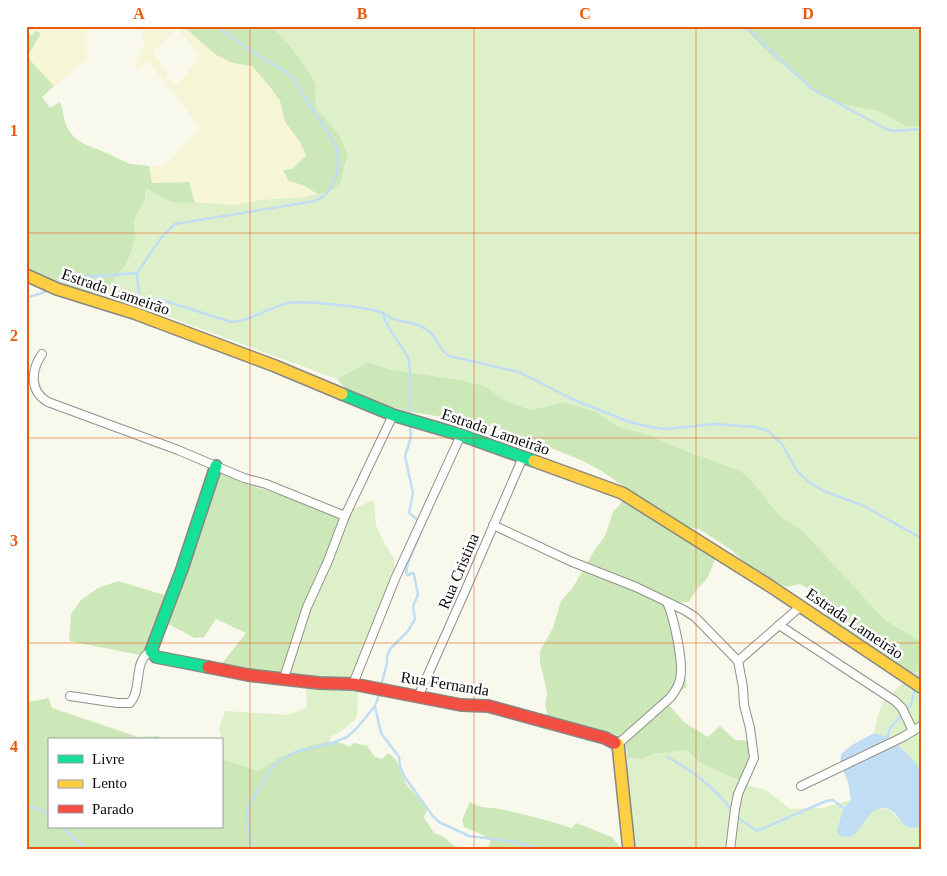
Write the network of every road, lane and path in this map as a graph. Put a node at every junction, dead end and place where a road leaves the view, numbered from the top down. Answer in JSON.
{"nodes":[{"id":1,"x":26,"y":275,"type":"edge"},
{"id":2,"x":42,"y":354,"type":"dead end"},
{"id":3,"x":393,"y":415,"type":"junction"},
{"id":4,"x":461,"y":435,"type":"junction"},
{"id":5,"x":523,"y":457,"type":"junction"},
{"id":6,"x":216,"y":466,"type":"junction"},
{"id":7,"x":346,"y":516,"type":"junction"},
{"id":8,"x":493,"y":525,"type":"junction"},
{"id":9,"x":667,"y":602,"type":"junction"},
{"id":10,"x":801,"y":606,"type":"junction"},
{"id":11,"x":779,"y":626,"type":"junction"},
{"id":12,"x":155,"y":655,"type":"junction"},
{"id":13,"x":738,"y":661,"type":"junction"},
{"id":14,"x":284,"y":678,"type":"junction"},
{"id":15,"x":353,"y":684,"type":"junction"},
{"id":16,"x":921,"y":687,"type":"edge"},
{"id":17,"x":70,"y":696,"type":"dead end"},
{"id":18,"x":418,"y":697,"type":"junction"},
{"id":19,"x":921,"y":726,"type":"edge"},
{"id":20,"x":912,"y":731,"type":"junction"},
{"id":21,"x":618,"y":744,"type":"junction"},
{"id":22,"x":801,"y":786,"type":"dead end"},
{"id":23,"x":629,"y":850,"type":"edge"},
{"id":24,"x":730,"y":850,"type":"edge"}],
"edges":[{"from":1,"to":3,"type":"street","name":"Estrada Lameirão"},
{"from":2,"to":6,"type":"street"},
{"from":3,"to":4,"type":"street","name":"Estrada Lameirão"},
{"from":3,"to":7,"type":"street"},
{"from":4,"to":5,"type":"street","name":"Estrada Lameirão"},
{"from":4,"to":15,"type":"street"},
{"from":5,"to":8,"type":"street","name":"Rua Cristina"},
{"from":5,"to":10,"type":"street","name":"Estrada Lameirão"},
{"from":6,"to":7,"type":"street"},
{"from":6,"to":12,"type":"street"},
{"from":7,"to":14,"type":"street"},
{"from":8,"to":9,"type":"street"},
{"from":8,"to":18,"type":"street","name":"Rua Cristina"},
{"from":9,"to":13,"type":"street"},
{"from":9,"to":21,"type":"street"},
{"from":10,"to":11,"type":"street"},
{"from":10,"to":16,"type":"street","name":"Estrada Lameirão"},
{"from":11,"to":13,"type":"street"},
{"from":11,"to":20,"type":"street"},
{"from":12,"to":14,"type":"street","name":"Rua Fernanda"},
{"from":12,"to":17,"type":"street"},
{"from":13,"to":24,"type":"street"},
{"from":14,"to":15,"type":"street","name":"Rua Fernanda"},
{"from":15,"to":18,"type":"street","name":"Rua Fernanda"},
{"from":18,"to":21,"type":"street","name":"Rua Fernanda"},
{"from":19,"to":20,"type":"street"},
{"from":20,"to":22,"type":"street"},
{"from":21,"to":23,"type":"street"}]}
